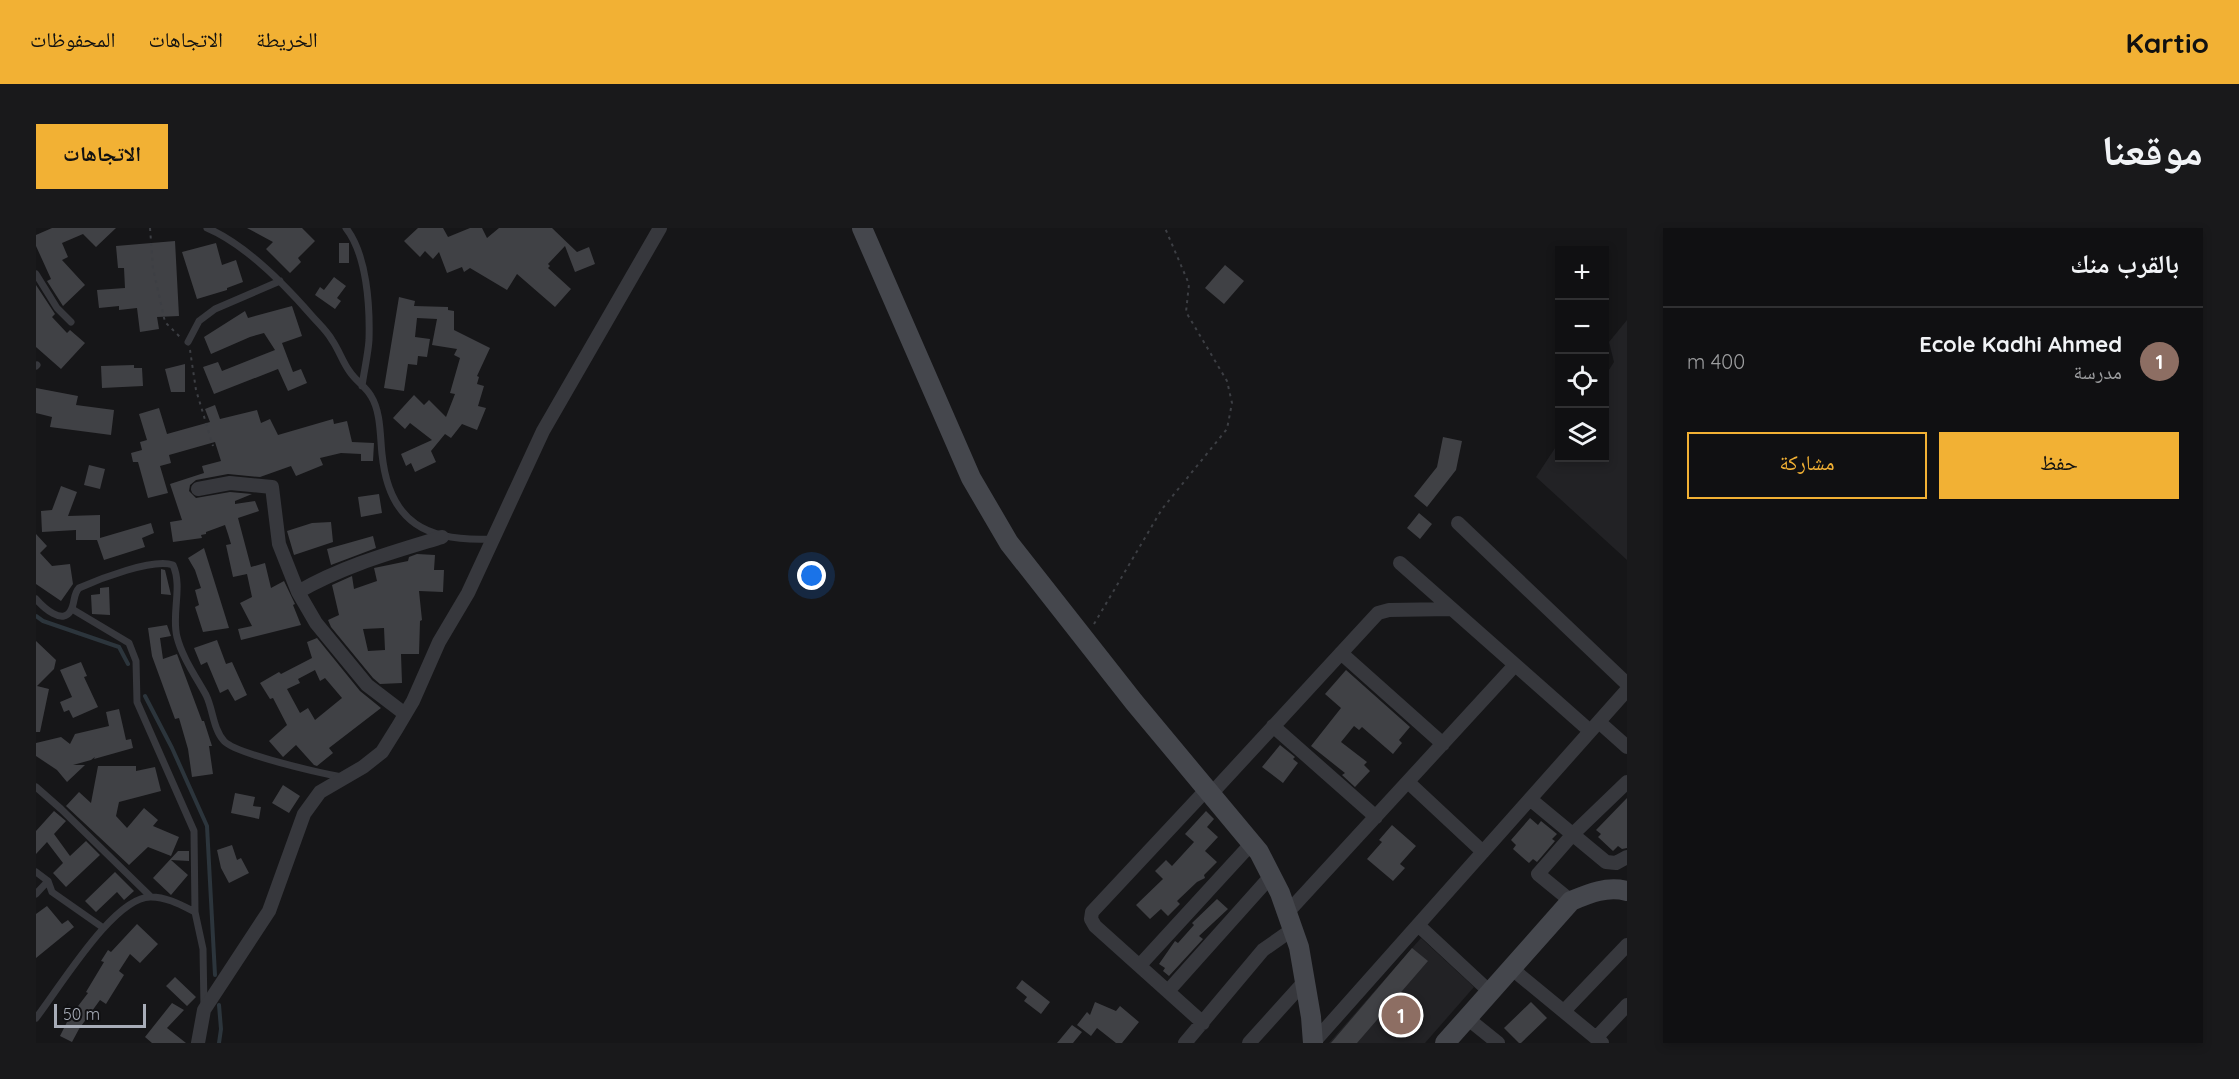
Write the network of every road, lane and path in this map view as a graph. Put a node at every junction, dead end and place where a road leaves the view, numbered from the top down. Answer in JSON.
{"nodes":[{"id":1,"x":150,"y":228,"type":"edge"},
{"id":2,"x":207,"y":228,"type":"edge"},
{"id":3,"x":346,"y":228,"type":"edge"},
{"id":4,"x":660,"y":228,"type":"edge"},
{"id":5,"x":862,"y":228,"type":"edge"},
{"id":6,"x":1165,"y":228,"type":"edge"},
{"id":7,"x":36,"y":274,"type":"edge"},
{"id":8,"x":280,"y":282,"type":"junction"},
{"id":9,"x":71,"y":322,"type":"dead end"},
{"id":10,"x":188,"y":342,"type":"junction"},
{"id":11,"x":362,"y":386,"type":"junction"},
{"id":12,"x":213,"y":446,"type":"dead end"},
{"id":13,"x":198,"y":489,"type":"dead end"},
{"id":14,"x":1458,"y":523,"type":"dead end"},
{"id":15,"x":442,"y":537,"type":"junction"},
{"id":16,"x":492,"y":539,"type":"junction"},
{"id":17,"x":1400,"y":563,"type":"dead end"},
{"id":18,"x":297,"y":592,"type":"junction"},
{"id":19,"x":36,"y":599,"type":"edge"},
{"id":20,"x":72,"y":609,"type":"junction"},
{"id":21,"x":1452,"y":609,"type":"junction"},
{"id":22,"x":1085,"y":640,"type":"junction"},
{"id":23,"x":1341,"y":653,"type":"junction"},
{"id":24,"x":1515,"y":665,"type":"junction"},
{"id":25,"x":1627,"y":684,"type":"edge"},
{"id":26,"x":1627,"y":690,"type":"edge"},
{"id":27,"x":405,"y":714,"type":"junction"},
{"id":28,"x":1273,"y":726,"type":"junction"},
{"id":29,"x":1594,"y":727,"type":"junction"},
{"id":30,"x":1443,"y":744,"type":"junction"},
{"id":31,"x":1627,"y":747,"type":"edge"},
{"id":32,"x":344,"y":777,"type":"junction"},
{"id":33,"x":1408,"y":782,"type":"junction"},
{"id":34,"x":1627,"y":782,"type":"edge"},
{"id":35,"x":36,"y":787,"type":"edge"},
{"id":36,"x":1209,"y":792,"type":"junction"},
{"id":37,"x":1530,"y":799,"type":"junction"},
{"id":38,"x":1376,"y":817,"type":"junction"},
{"id":39,"x":1573,"y":834,"type":"junction"},
{"id":40,"x":1252,"y":843,"type":"junction"},
{"id":41,"x":1483,"y":852,"type":"junction"},
{"id":42,"x":1627,"y":857,"type":"edge"},
{"id":43,"x":36,"y":872,"type":"edge"},
{"id":44,"x":1271,"y":876,"type":"junction"},
{"id":45,"x":48,"y":881,"type":"junction"},
{"id":46,"x":1627,"y":891,"type":"edge"},
{"id":47,"x":36,"y":894,"type":"edge"},
{"id":48,"x":150,"y":896,"type":"junction"},
{"id":49,"x":1571,"y":901,"type":"junction"},
{"id":50,"x":195,"y":912,"type":"junction"},
{"id":51,"x":1290,"y":921,"type":"junction"},
{"id":52,"x":1418,"y":925,"type":"junction"},
{"id":53,"x":102,"y":927,"type":"junction"},
{"id":54,"x":1627,"y":945,"type":"edge"},
{"id":55,"x":1140,"y":965,"type":"junction"},
{"id":56,"x":1511,"y":968,"type":"junction"},
{"id":57,"x":1305,"y":981,"type":"junction"},
{"id":58,"x":1169,"y":990,"type":"junction"},
{"id":59,"x":1490,"y":992,"type":"junction"},
{"id":60,"x":1627,"y":1005,"type":"edge"},
{"id":61,"x":204,"y":1010,"type":"junction"},
{"id":62,"x":1564,"y":1011,"type":"junction"},
{"id":63,"x":36,"y":1018,"type":"edge"},
{"id":64,"x":1467,"y":1018,"type":"junction"},
{"id":65,"x":1203,"y":1023,"type":"junction"},
{"id":66,"x":1599,"y":1040,"type":"edge"},
{"id":67,"x":198,"y":1043,"type":"edge"},
{"id":68,"x":1185,"y":1043,"type":"edge"},
{"id":69,"x":1249,"y":1043,"type":"edge"},
{"id":70,"x":1313,"y":1043,"type":"edge"},
{"id":71,"x":1445,"y":1043,"type":"edge"},
{"id":72,"x":1498,"y":1043,"type":"edge"}],
"edges":[{"from":1,"to":10,"type":"path"},
{"from":2,"to":8,"type":"lane"},
{"from":3,"to":11,"type":"lane"},
{"from":4,"to":16,"type":"street"},
{"from":5,"to":22,"type":"main road"},
{"from":6,"to":22,"type":"path"},
{"from":7,"to":9,"type":"lane"},
{"from":8,"to":10,"type":"lane"},
{"from":8,"to":11,"type":"lane"},
{"from":10,"to":12,"type":"path"},
{"from":11,"to":15,"type":"lane"},
{"from":13,"to":18,"type":"street"},
{"from":14,"to":25,"type":"street"},
{"from":15,"to":16,"type":"lane"},
{"from":15,"to":18,"type":"street"},
{"from":16,"to":27,"type":"street"},
{"from":17,"to":21,"type":"street"},
{"from":18,"to":27,"type":"street"},
{"from":19,"to":20,"type":"lane"},
{"from":20,"to":32,"type":"lane"},
{"from":20,"to":50,"type":"lane"},
{"from":21,"to":23,"type":"street"},
{"from":21,"to":24,"type":"street"},
{"from":22,"to":36,"type":"main road"},
{"from":23,"to":28,"type":"street"},
{"from":23,"to":30,"type":"street"},
{"from":24,"to":29,"type":"street"},
{"from":24,"to":30,"type":"street"},
{"from":26,"to":29,"type":"street"},
{"from":27,"to":32,"type":"street"},
{"from":28,"to":36,"type":"street"},
{"from":28,"to":38,"type":"street"},
{"from":29,"to":31,"type":"street"},
{"from":29,"to":37,"type":"street"},
{"from":30,"to":33,"type":"street"},
{"from":32,"to":61,"type":"street"},
{"from":33,"to":38,"type":"street"},
{"from":33,"to":41,"type":"street"},
{"from":34,"to":39,"type":"street"},
{"from":35,"to":48,"type":"lane"},
{"from":36,"to":40,"type":"main road"},
{"from":36,"to":55,"type":"street"},
{"from":37,"to":39,"type":"street"},
{"from":37,"to":41,"type":"street"},
{"from":38,"to":51,"type":"street"},
{"from":39,"to":42,"type":"street"},
{"from":39,"to":49,"type":"street"},
{"from":40,"to":44,"type":"main road"},
{"from":40,"to":55,"type":"street"},
{"from":41,"to":52,"type":"street"},
{"from":43,"to":45,"type":"lane"},
{"from":44,"to":51,"type":"main road"},
{"from":44,"to":58,"type":"street"},
{"from":45,"to":47,"type":"lane"},
{"from":45,"to":53,"type":"lane"},
{"from":46,"to":49,"type":"main road"},
{"from":48,"to":50,"type":"lane"},
{"from":48,"to":53,"type":"lane"},
{"from":49,"to":56,"type":"main road"},
{"from":50,"to":61,"type":"lane"},
{"from":51,"to":57,"type":"main road"},
{"from":51,"to":65,"type":"street"},
{"from":52,"to":59,"type":"street"},
{"from":52,"to":70,"type":"street"},
{"from":53,"to":63,"type":"lane"},
{"from":54,"to":62,"type":"street"},
{"from":55,"to":58,"type":"street"},
{"from":56,"to":59,"type":"main road"},
{"from":56,"to":62,"type":"street"},
{"from":57,"to":69,"type":"street"},
{"from":57,"to":70,"type":"main road"},
{"from":58,"to":65,"type":"street"},
{"from":59,"to":64,"type":"main road"},
{"from":60,"to":66,"type":"street"},
{"from":61,"to":67,"type":"street"},
{"from":62,"to":66,"type":"street"},
{"from":64,"to":71,"type":"main road"},
{"from":64,"to":72,"type":"street"},
{"from":65,"to":68,"type":"street"}]}
